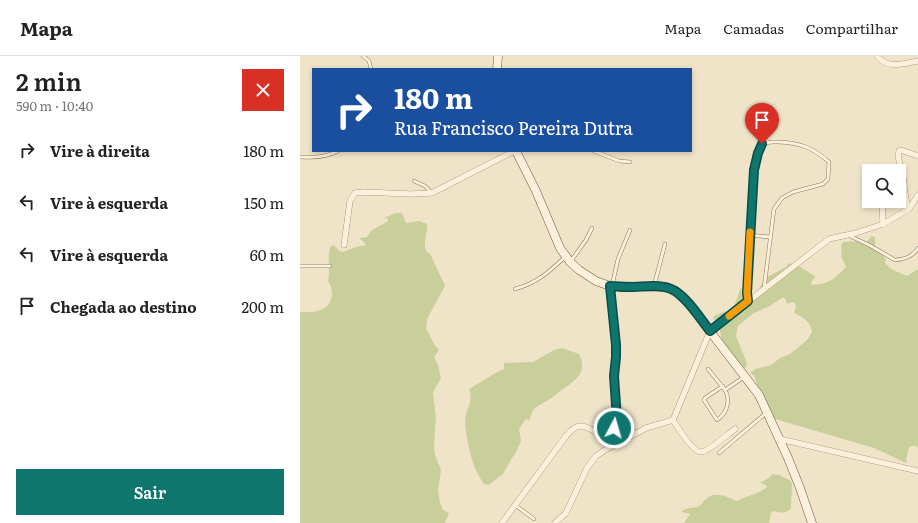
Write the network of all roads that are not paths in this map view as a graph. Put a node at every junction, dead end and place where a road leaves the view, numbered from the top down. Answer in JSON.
{"nodes":[{"id":1,"x":363,"y":56,"type":"edge"},
{"id":2,"x":498,"y":56,"type":"edge"},
{"id":3,"x":876,"y":56,"type":"edge"},
{"id":4,"x":918,"y":61,"type":"edge"},
{"id":5,"x":371,"y":68,"type":"edge"},
{"id":6,"x":497,"y":68,"type":"edge"},
{"id":7,"x":336,"y":152,"type":"edge"},
{"id":8,"x":513,"y":152,"type":"edge"},
{"id":9,"x":516,"y":152,"type":"edge"},
{"id":10,"x":596,"y":152,"type":"edge"},
{"id":11,"x":918,"y":156,"type":"edge"},
{"id":12,"x":300,"y":157,"type":"edge"},
{"id":13,"x":630,"y":162,"type":"dead end"},
{"id":14,"x":414,"y":181,"type":"dead end"},
{"id":15,"x":432,"y":193,"type":"junction"},
{"id":16,"x":918,"y":195,"type":"edge"},
{"id":17,"x":882,"y":208,"type":"edge"},
{"id":18,"x":909,"y":209,"type":"junction"},
{"id":19,"x":883,"y":224,"type":"junction"},
{"id":20,"x":592,"y":228,"type":"dead end"},
{"id":21,"x":630,"y":230,"type":"dead end"},
{"id":22,"x":750,"y":235,"type":"junction"},
{"id":23,"x":848,"y":235,"type":"junction"},
{"id":24,"x":770,"y":237,"type":"junction"},
{"id":25,"x":666,"y":244,"type":"dead end"},
{"id":26,"x":344,"y":245,"type":"dead end"},
{"id":27,"x":918,"y":248,"type":"edge"},
{"id":28,"x":568,"y":260,"type":"junction"},
{"id":29,"x":300,"y":266,"type":"edge"},
{"id":30,"x":330,"y":266,"type":"dead end"},
{"id":31,"x":611,"y":286,"type":"junction"},
{"id":32,"x":654,"y":286,"type":"junction"},
{"id":33,"x":764,"y":289,"type":"junction"},
{"id":34,"x":514,"y":290,"type":"dead end"},
{"id":35,"x":748,"y":301,"type":"junction"},
{"id":36,"x":710,"y":331,"type":"junction"},
{"id":37,"x":708,"y":369,"type":"dead end"},
{"id":38,"x":745,"y":376,"type":"junction"},
{"id":39,"x":724,"y":388,"type":"junction"},
{"id":40,"x":768,"y":412,"type":"junction"},
{"id":41,"x":673,"y":420,"type":"junction"},
{"id":42,"x":735,"y":429,"type":"dead end"},
{"id":43,"x":780,"y":439,"type":"junction"},
{"id":44,"x":719,"y":453,"type":"dead end"},
{"id":45,"x":918,"y":471,"type":"edge"},
{"id":46,"x":515,"y":505,"type":"junction"},
{"id":47,"x":534,"y":519,"type":"dead end"},
{"id":48,"x":502,"y":523,"type":"edge"},
{"id":49,"x":555,"y":523,"type":"edge"},
{"id":50,"x":812,"y":523,"type":"edge"}],
"edges":[{"from":1,"to":5,"type":"lane"},
{"from":2,"to":6,"type":"main road"},
{"from":3,"to":4,"type":"street"},
{"from":7,"to":12,"type":"lane"},
{"from":8,"to":15,"type":"street"},
{"from":9,"to":28,"type":"main road"},
{"from":10,"to":13,"type":"lane"},
{"from":11,"to":18,"type":"street"},
{"from":14,"to":15,"type":"lane"},
{"from":15,"to":26,"type":"street"},
{"from":16,"to":18,"type":"street"},
{"from":17,"to":19,"type":"street"},
{"from":18,"to":19,"type":"street"},
{"from":19,"to":23,"type":"street"},
{"from":20,"to":28,"type":"lane"},
{"from":21,"to":31,"type":"lane"},
{"from":22,"to":24,"type":"lane"},
{"from":22,"to":24,"type":"lane"},
{"from":22,"to":35,"type":"lane"},
{"from":23,"to":27,"type":"lane"},
{"from":23,"to":33,"type":"street"},
{"from":24,"to":33,"type":"lane"},
{"from":25,"to":32,"type":"lane"},
{"from":28,"to":31,"type":"main road"},
{"from":28,"to":34,"type":"lane"},
{"from":29,"to":30,"type":"lane"},
{"from":31,"to":32,"type":"main road"},
{"from":31,"to":46,"type":"street"},
{"from":32,"to":36,"type":"main road"},
{"from":33,"to":35,"type":"street"},
{"from":35,"to":36,"type":"street"},
{"from":36,"to":38,"type":"main road"},
{"from":36,"to":41,"type":"street"},
{"from":37,"to":39,"type":"lane"},
{"from":38,"to":39,"type":"lane"},
{"from":38,"to":40,"type":"main road"},
{"from":39,"to":39,"type":"lane"},
{"from":40,"to":43,"type":"main road"},
{"from":40,"to":44,"type":"lane"},
{"from":41,"to":42,"type":"street"},
{"from":41,"to":49,"type":"street"},
{"from":43,"to":45,"type":"street"},
{"from":43,"to":50,"type":"main road"},
{"from":46,"to":47,"type":"lane"},
{"from":46,"to":48,"type":"street"}]}
